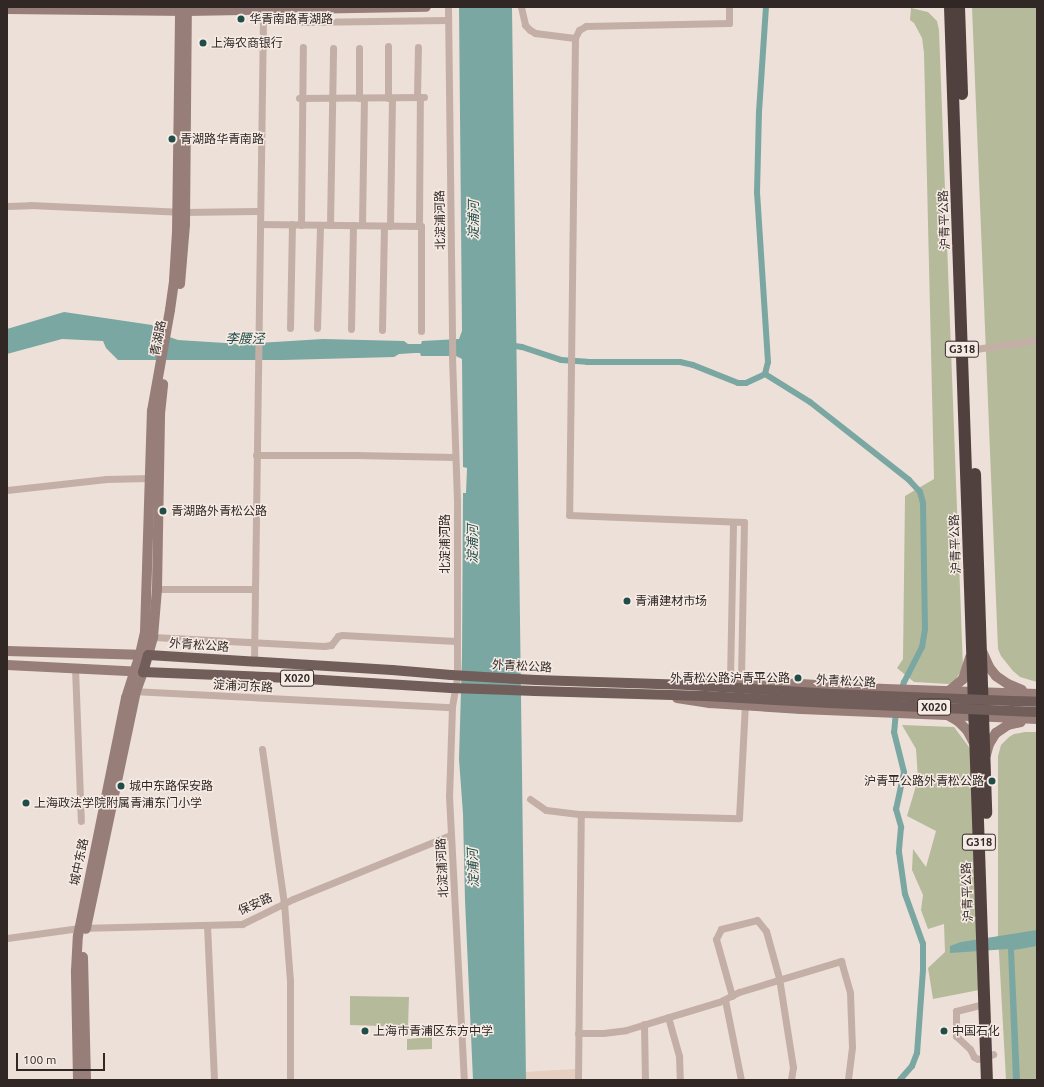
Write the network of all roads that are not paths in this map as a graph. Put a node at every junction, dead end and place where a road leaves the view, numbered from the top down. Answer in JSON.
{"nodes":[{"id":1,"x":426,"y":7,"type":"edge"},
{"id":2,"x":448,"y":7,"type":"edge"},
{"id":3,"x":521,"y":7,"type":"edge"},
{"id":4,"x":729,"y":7,"type":"edge"},
{"id":5,"x":950,"y":7,"type":"edge"},
{"id":6,"x":959,"y":7,"type":"edge"},
{"id":7,"x":381,"y":8,"type":"edge"},
{"id":8,"x":7,"y":9,"type":"edge"},
{"id":9,"x":183,"y":9,"type":"edge"},
{"id":10,"x":247,"y":9,"type":"junction"},
{"id":11,"x":291,"y":9,"type":"junction"},
{"id":12,"x":263,"y":16,"type":"junction"},
{"id":13,"x":272,"y":18,"type":"junction"},
{"id":14,"x":448,"y":20,"type":"junction"},
{"id":15,"x":576,"y":38,"type":"junction"},
{"id":16,"x":388,"y":46,"type":"dead end"},
{"id":17,"x":303,"y":47,"type":"dead end"},
{"id":18,"x":418,"y":47,"type":"dead end"},
{"id":19,"x":333,"y":48,"type":"dead end"},
{"id":20,"x":359,"y":48,"type":"dead end"},
{"id":21,"x":421,"y":97,"type":"junction"},
{"id":22,"x":301,"y":98,"type":"junction"},
{"id":23,"x":332,"y":98,"type":"junction"},
{"id":24,"x":361,"y":98,"type":"junction"},
{"id":25,"x":390,"y":98,"type":"junction"},
{"id":26,"x":7,"y":206,"type":"edge"},
{"id":27,"x":260,"y":211,"type":"junction"},
{"id":28,"x":181,"y":212,"type":"junction"},
{"id":29,"x":260,"y":224,"type":"junction"},
{"id":30,"x":292,"y":224,"type":"junction"},
{"id":31,"x":301,"y":224,"type":"junction"},
{"id":32,"x":320,"y":225,"type":"junction"},
{"id":33,"x":330,"y":225,"type":"junction"},
{"id":34,"x":352,"y":225,"type":"junction"},
{"id":35,"x":362,"y":225,"type":"junction"},
{"id":36,"x":387,"y":226,"type":"junction"},
{"id":37,"x":419,"y":226,"type":"junction"},
{"id":38,"x":290,"y":328,"type":"dead end"},
{"id":39,"x":318,"y":328,"type":"dead end"},
{"id":40,"x":351,"y":329,"type":"dead end"},
{"id":41,"x":382,"y":330,"type":"dead end"},
{"id":42,"x":421,"y":331,"type":"dead end"},
{"id":43,"x":1037,"y":340,"type":"edge"},
{"id":44,"x":966,"y":350,"type":"junction"},
{"id":45,"x":163,"y":361,"type":"junction"},
{"id":46,"x":256,"y":455,"type":"junction"},
{"id":47,"x":455,"y":458,"type":"junction"},
{"id":48,"x":150,"y":478,"type":"junction"},
{"id":49,"x":7,"y":490,"type":"edge"},
{"id":50,"x":733,"y":522,"type":"junction"},
{"id":51,"x":157,"y":589,"type":"junction"},
{"id":52,"x":254,"y":589,"type":"junction"},
{"id":53,"x":972,"y":635,"type":"junction"},
{"id":54,"x":153,"y":637,"type":"junction"},
{"id":55,"x":254,"y":641,"type":"junction"},
{"id":56,"x":456,"y":641,"type":"junction"},
{"id":57,"x":981,"y":644,"type":"junction"},
{"id":58,"x":7,"y":650,"type":"edge"},
{"id":59,"x":144,"y":654,"type":"junction"},
{"id":60,"x":254,"y":662,"type":"junction"},
{"id":61,"x":7,"y":665,"type":"edge"},
{"id":62,"x":75,"y":668,"type":"junction"},
{"id":63,"x":139,"y":672,"type":"junction"},
{"id":64,"x":730,"y":680,"type":"junction"},
{"id":65,"x":741,"y":681,"type":"junction"},
{"id":66,"x":666,"y":684,"type":"junction"},
{"id":67,"x":929,"y":690,"type":"junction"},
{"id":68,"x":950,"y":690,"type":"junction"},
{"id":69,"x":132,"y":691,"type":"junction"},
{"id":70,"x":978,"y":691,"type":"junction"},
{"id":71,"x":662,"y":695,"type":"junction"},
{"id":72,"x":1036,"y":696,"type":"edge"},
{"id":73,"x":831,"y":698,"type":"junction"},
{"id":74,"x":745,"y":705,"type":"junction"},
{"id":75,"x":452,"y":708,"type":"junction"},
{"id":76,"x":979,"y":709,"type":"junction"},
{"id":77,"x":1037,"y":712,"type":"edge"},
{"id":78,"x":923,"y":714,"type":"junction"},
{"id":79,"x":939,"y":715,"type":"junction"},
{"id":80,"x":1037,"y":720,"type":"edge"},
{"id":81,"x":976,"y":748,"type":"junction"},
{"id":82,"x":262,"y":749,"type":"dead end"},
{"id":83,"x":985,"y":765,"type":"junction"},
{"id":84,"x":530,"y":799,"type":"dead end"},
{"id":85,"x":581,"y":814,"type":"junction"},
{"id":86,"x":81,"y":821,"type":"dead end"},
{"id":87,"x":451,"y":834,"type":"junction"},
{"id":88,"x":284,"y":903,"type":"junction"},
{"id":89,"x":207,"y":925,"type":"junction"},
{"id":90,"x":83,"y":928,"type":"junction"},
{"id":91,"x":986,"y":935,"type":"junction"},
{"id":92,"x":7,"y":938,"type":"edge"},
{"id":93,"x":987,"y":955,"type":"junction"},
{"id":94,"x":779,"y":978,"type":"junction"},
{"id":95,"x":732,"y":996,"type":"junction"},
{"id":96,"x":725,"y":1000,"type":"junction"},
{"id":97,"x":984,"y":1004,"type":"junction"},
{"id":98,"x":668,"y":1017,"type":"junction"},
{"id":99,"x":644,"y":1024,"type":"junction"},
{"id":100,"x":578,"y":1033,"type":"junction"},
{"id":101,"x":990,"y":1055,"type":"junction"},
{"id":102,"x":78,"y":1080,"type":"edge"},
{"id":103,"x":86,"y":1080,"type":"edge"},
{"id":104,"x":214,"y":1080,"type":"edge"},
{"id":105,"x":290,"y":1080,"type":"edge"},
{"id":106,"x":464,"y":1080,"type":"edge"},
{"id":107,"x":578,"y":1080,"type":"edge"},
{"id":108,"x":645,"y":1080,"type":"edge"},
{"id":109,"x":680,"y":1080,"type":"edge"},
{"id":110,"x":741,"y":1080,"type":"edge"},
{"id":111,"x":791,"y":1080,"type":"edge"},
{"id":112,"x":848,"y":1080,"type":"edge"},
{"id":113,"x":987,"y":1080,"type":"edge"},
{"id":114,"x":994,"y":1080,"type":"edge"}],
"edges":[{"from":1,"to":7,"type":"main road"},
{"from":2,"to":14,"type":"street","name":"北淀浦河路"},
{"from":3,"to":15,"type":"street"},
{"from":4,"to":15,"type":"street"},
{"from":5,"to":44,"type":"highway","name":"沪青平公路","number":"G318"},
{"from":6,"to":44,"type":"highway","name":"沪青平公路","number":"G318"},
{"from":7,"to":11,"type":"main road"},
{"from":8,"to":9,"type":"main road"},
{"from":9,"to":10,"type":"main road"},
{"from":9,"to":28,"type":"main road","name":"青湖路"},
{"from":10,"to":11,"type":"main road"},
{"from":10,"to":12,"type":"street"},
{"from":11,"to":13,"type":"street"},
{"from":12,"to":13,"type":"street"},
{"from":12,"to":27,"type":"street"},
{"from":13,"to":14,"type":"street"},
{"from":14,"to":47,"type":"street","name":"北淀浦河路"},
{"from":15,"to":50,"type":"street"},
{"from":16,"to":25,"type":"street"},
{"from":17,"to":22,"type":"street"},
{"from":18,"to":21,"type":"street"},
{"from":19,"to":23,"type":"street"},
{"from":20,"to":24,"type":"street"},
{"from":21,"to":25,"type":"street"},
{"from":21,"to":37,"type":"street"},
{"from":22,"to":23,"type":"street"},
{"from":22,"to":31,"type":"street"},
{"from":23,"to":24,"type":"street"},
{"from":23,"to":33,"type":"street"},
{"from":24,"to":25,"type":"street"},
{"from":24,"to":35,"type":"street"},
{"from":25,"to":36,"type":"street"},
{"from":26,"to":28,"type":"street"},
{"from":27,"to":28,"type":"street"},
{"from":27,"to":29,"type":"street"},
{"from":28,"to":45,"type":"main road","name":"青湖路"},
{"from":29,"to":30,"type":"street"},
{"from":29,"to":46,"type":"street"},
{"from":30,"to":31,"type":"street"},
{"from":30,"to":38,"type":"street"},
{"from":31,"to":32,"type":"street"},
{"from":32,"to":33,"type":"street"},
{"from":32,"to":39,"type":"street"},
{"from":33,"to":34,"type":"street"},
{"from":34,"to":35,"type":"street"},
{"from":34,"to":40,"type":"street"},
{"from":35,"to":36,"type":"street"},
{"from":36,"to":37,"type":"street"},
{"from":36,"to":41,"type":"street"},
{"from":37,"to":42,"type":"street"},
{"from":43,"to":44,"type":"street"},
{"from":44,"to":53,"type":"highway","name":"沪青平公路","number":"G318"},
{"from":44,"to":57,"type":"highway","name":"沪青平公路","number":"G318"},
{"from":45,"to":48,"type":"main road","name":"青湖路"},
{"from":45,"to":51,"type":"main road","name":"青湖路"},
{"from":46,"to":47,"type":"street"},
{"from":46,"to":52,"type":"street"},
{"from":47,"to":56,"type":"street","name":"北淀浦河路"},
{"from":48,"to":49,"type":"street"},
{"from":48,"to":59,"type":"main road","name":"青湖路"},
{"from":50,"to":64,"type":"street"},
{"from":50,"to":65,"type":"street"},
{"from":51,"to":52,"type":"street"},
{"from":51,"to":54,"type":"main road","name":"青湖路"},
{"from":52,"to":55,"type":"street"},
{"from":53,"to":68,"type":"main road"},
{"from":53,"to":70,"type":"highway","name":"沪青平公路","number":"G318"},
{"from":54,"to":55,"type":"street"},
{"from":54,"to":59,"type":"main road","name":"青湖路"},
{"from":55,"to":56,"type":"street"},
{"from":55,"to":60,"type":"street"},
{"from":56,"to":75,"type":"street","name":"北淀浦河路"},
{"from":57,"to":70,"type":"highway","name":"沪青平公路","number":"G318"},
{"from":57,"to":72,"type":"main road"},
{"from":58,"to":59,"type":"main road","name":"外青松公路","number":"X020"},
{"from":59,"to":60,"type":"main road","name":"外青松公路","number":"X020"},
{"from":59,"to":63,"type":"main road","name":"青湖路"},
{"from":60,"to":66,"type":"main road","name":"外青松公路","number":"X020","bridge":true},
{"from":61,"to":62,"type":"main road","name":"外青松公路","number":"X020"},
{"from":62,"to":63,"type":"main road","name":"外青松公路","number":"X020"},
{"from":62,"to":86,"type":"street"},
{"from":63,"to":69,"type":"main road","name":"城中东路"},
{"from":63,"to":71,"type":"main road","name":"外青松公路","number":"X020","bridge":true},
{"from":64,"to":65,"type":"main road"},
{"from":64,"to":66,"type":"main road"},
{"from":65,"to":67,"type":"main road"},
{"from":66,"to":73,"type":"main road","name":"外青松公路","number":"X020"},
{"from":67,"to":68,"type":"main road"},
{"from":67,"to":76,"type":"main road"},
{"from":67,"to":78,"type":"main road"},
{"from":68,"to":70,"type":"main road"},
{"from":69,"to":75,"type":"street","name":"淀浦河东路"},
{"from":69,"to":90,"type":"main road","name":"城中东路"},
{"from":70,"to":72,"type":"main road"},
{"from":70,"to":76,"type":"highway","name":"沪青平公路","number":"G318"},
{"from":71,"to":73,"type":"main road","name":"外青松公路","number":"X020"},
{"from":71,"to":74,"type":"main road"},
{"from":72,"to":73,"type":"main road","name":"外青松公路","number":"X020","bridge":true},
{"from":72,"to":76,"type":"main road"},
{"from":73,"to":77,"type":"main road","name":"外青松公路","number":"X020","bridge":true},
{"from":74,"to":78,"type":"main road"},
{"from":74,"to":85,"type":"street"},
{"from":75,"to":87,"type":"street","name":"北淀浦河路"},
{"from":76,"to":79,"type":"main road"},
{"from":76,"to":80,"type":"main road"},
{"from":76,"to":81,"type":"highway","name":"沪青平公路","number":"G318"},
{"from":76,"to":83,"type":"highway","name":"沪青平公路","number":"G318"},
{"from":78,"to":79,"type":"main road"},
{"from":79,"to":81,"type":"main road"},
{"from":80,"to":83,"type":"main road"},
{"from":81,"to":91,"type":"highway","name":"沪青平公路","number":"G318"},
{"from":82,"to":88,"type":"street"},
{"from":83,"to":91,"type":"highway","name":"沪青平公路","number":"G318"},
{"from":84,"to":85,"type":"street"},
{"from":85,"to":100,"type":"street"},
{"from":87,"to":88,"type":"street","name":"保安路"},
{"from":87,"to":106,"type":"street","name":"北淀浦河路"},
{"from":88,"to":89,"type":"street","name":"保安路"},
{"from":88,"to":105,"type":"street"},
{"from":89,"to":90,"type":"street","name":"保安路"},
{"from":89,"to":104,"type":"street"},
{"from":90,"to":92,"type":"street","name":"保安路"},
{"from":90,"to":102,"type":"main road","name":"城中东路"},
{"from":90,"to":103,"type":"main road","name":"城中东路"},
{"from":91,"to":93,"type":"highway","name":"沪青平公路","number":"G318"},
{"from":93,"to":97,"type":"highway","name":"沪青平公路","number":"G318"},
{"from":93,"to":101,"type":"highway","name":"沪青平公路","number":"G318"},
{"from":94,"to":95,"type":"street"},
{"from":94,"to":95,"type":"street"},
{"from":94,"to":111,"type":"street"},
{"from":94,"to":112,"type":"street"},
{"from":95,"to":96,"type":"street"},
{"from":96,"to":98,"type":"street"},
{"from":96,"to":110,"type":"street"},
{"from":97,"to":101,"type":"highway","name":"沪青平公路","number":"G318"},
{"from":97,"to":101,"type":"street"},
{"from":98,"to":99,"type":"street"},
{"from":98,"to":109,"type":"street"},
{"from":99,"to":100,"type":"street"},
{"from":99,"to":108,"type":"street"},
{"from":100,"to":107,"type":"street"},
{"from":101,"to":113,"type":"highway","name":"沪青平公路","number":"G318"},
{"from":101,"to":114,"type":"highway","name":"沪青平公路","number":"G318"}]}
